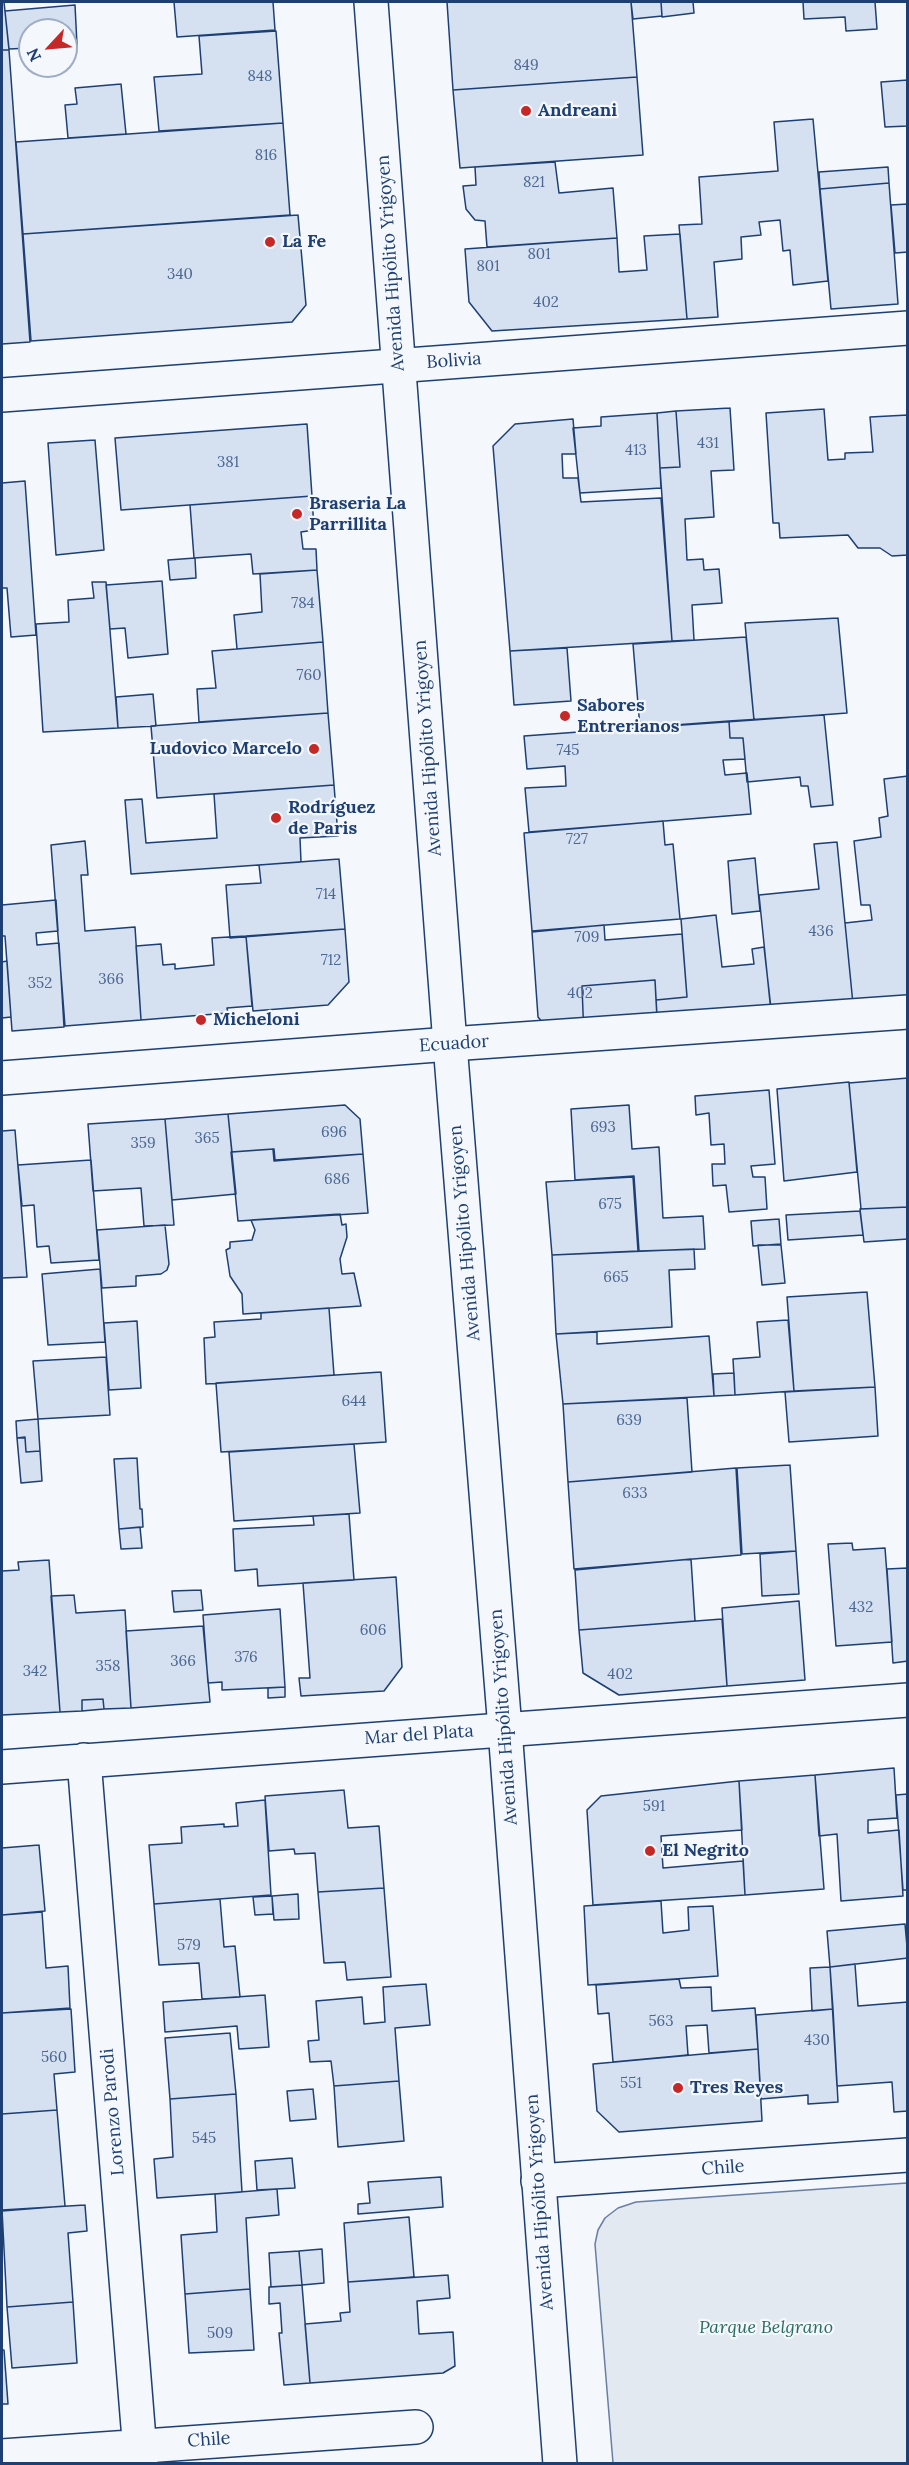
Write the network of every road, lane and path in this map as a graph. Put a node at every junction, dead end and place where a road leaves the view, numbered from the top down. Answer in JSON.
{"nodes":[{"id":1,"x":372,"y":2,"type":"edge"},
{"id":2,"x":908,"y":328,"type":"edge"},
{"id":3,"x":399,"y":365,"type":"junction"},
{"id":4,"x":2,"y":395,"type":"edge"},
{"id":5,"x":908,"y":1012,"type":"edge"},
{"id":6,"x":450,"y":1044,"type":"junction"},
{"id":7,"x":2,"y":1078,"type":"edge"},
{"id":8,"x":908,"y":1700,"type":"edge"},
{"id":9,"x":506,"y":1729,"type":"junction"},
{"id":10,"x":84,"y":1760,"type":"junction"},
{"id":11,"x":2,"y":1767,"type":"edge"},
{"id":12,"x":908,"y":2155,"type":"edge"},
{"id":13,"x":538,"y":2181,"type":"junction"},
{"id":14,"x":416,"y":2427,"type":"dead end"},
{"id":15,"x":140,"y":2454,"type":"edge"},
{"id":16,"x":2,"y":2456,"type":"edge"},
{"id":17,"x":560,"y":2463,"type":"edge"}],
"edges":[{"from":1,"to":3,"type":"street","name":"Avenida Hipólito Yrigoyen"},
{"from":2,"to":3,"type":"street","name":"Bolivia"},
{"from":3,"to":4,"type":"street","name":"Bolivia"},
{"from":3,"to":6,"type":"street","name":"Avenida Hipólito Yrigoyen"},
{"from":5,"to":6,"type":"street","name":"Ecuador"},
{"from":6,"to":7,"type":"street","name":"Ecuador"},
{"from":6,"to":9,"type":"street","name":"Avenida Hipólito Yrigoyen"},
{"from":8,"to":9,"type":"street","name":"Mar del Plata"},
{"from":9,"to":10,"type":"street","name":"Mar del Plata"},
{"from":9,"to":13,"type":"street","name":"Avenida Hipólito Yrigoyen"},
{"from":10,"to":11,"type":"street","name":"Mar del Plata"},
{"from":10,"to":15,"type":"street","name":"Lorenzo Parodi"},
{"from":12,"to":13,"type":"street","name":"Chile"},
{"from":13,"to":17,"type":"street","name":"Avenida Hipólito Yrigoyen"},
{"from":14,"to":15,"type":"street","name":"Chile"},
{"from":15,"to":16,"type":"street","name":"Chile"}]}
